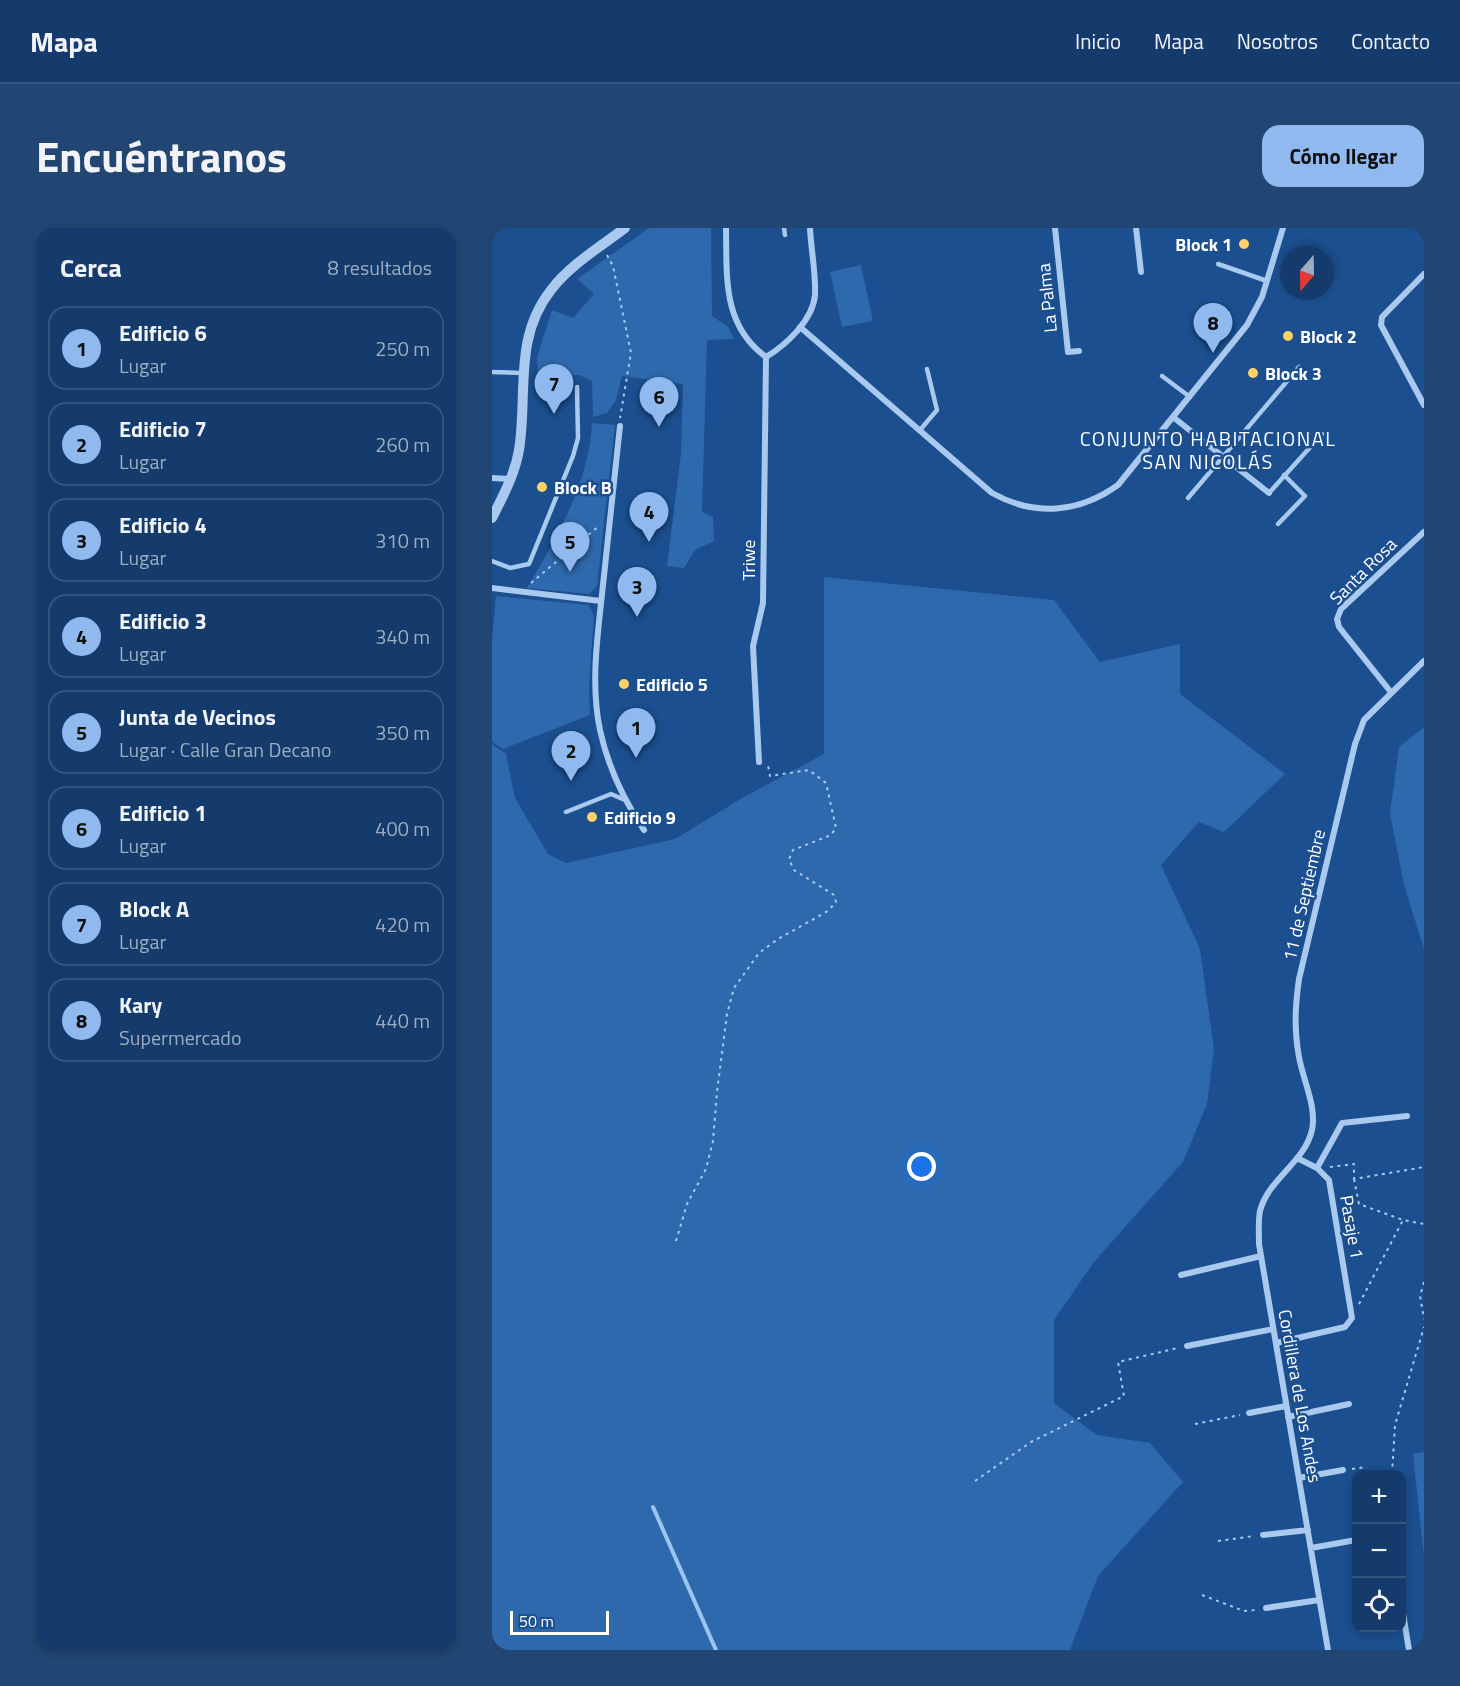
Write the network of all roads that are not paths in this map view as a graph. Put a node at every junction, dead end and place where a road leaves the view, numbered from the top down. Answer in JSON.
{"nodes":[{"id":1,"x":625,"y":228,"type":"edge"},
{"id":2,"x":726,"y":228,"type":"edge"},
{"id":3,"x":784,"y":228,"type":"edge"},
{"id":4,"x":810,"y":228,"type":"edge"},
{"id":5,"x":1055,"y":228,"type":"edge"},
{"id":6,"x":1136,"y":228,"type":"edge"},
{"id":7,"x":1284,"y":228,"type":"edge"},
{"id":8,"x":785,"y":235,"type":"dead end"},
{"id":9,"x":1218,"y":264,"type":"dead end"},
{"id":10,"x":1141,"y":272,"type":"dead end"},
{"id":11,"x":1424,"y":274,"type":"edge"},
{"id":12,"x":1268,"y":281,"type":"junction"},
{"id":13,"x":800,"y":327,"type":"junction"},
{"id":14,"x":1079,"y":351,"type":"dead end"},
{"id":15,"x":766,"y":357,"type":"junction"},
{"id":16,"x":1299,"y":367,"type":"dead end"},
{"id":17,"x":927,"y":369,"type":"dead end"},
{"id":18,"x":492,"y":372,"type":"edge"},
{"id":19,"x":522,"y":373,"type":"junction"},
{"id":20,"x":1162,"y":376,"type":"dead end"},
{"id":21,"x":577,"y":387,"type":"dead end"},
{"id":22,"x":1190,"y":396,"type":"junction"},
{"id":23,"x":1424,"y":405,"type":"edge"},
{"id":24,"x":1173,"y":417,"type":"junction"},
{"id":25,"x":620,"y":426,"type":"road end"},
{"id":26,"x":920,"y":430,"type":"junction"},
{"id":27,"x":1322,"y":434,"type":"dead end"},
{"id":28,"x":1222,"y":456,"type":"junction"},
{"id":29,"x":1284,"y":476,"type":"junction"},
{"id":30,"x":492,"y":478,"type":"edge"},
{"id":31,"x":511,"y":479,"type":"junction"},
{"id":32,"x":1269,"y":493,"type":"joint"},
{"id":33,"x":1188,"y":498,"type":"dead end"},
{"id":34,"x":492,"y":518,"type":"edge"},
{"id":35,"x":1278,"y":524,"type":"dead end"},
{"id":36,"x":1424,"y":532,"type":"edge"},
{"id":37,"x":492,"y":561,"type":"edge"},
{"id":38,"x":492,"y":588,"type":"edge"},
{"id":39,"x":602,"y":601,"type":"junction"},
{"id":40,"x":1424,"y":661,"type":"edge"},
{"id":41,"x":1390,"y":691,"type":"junction"},
{"id":42,"x":759,"y":762,"type":"road end"},
{"id":43,"x":625,"y":800,"type":"junction"},
{"id":44,"x":566,"y":812,"type":"dead end"},
{"id":45,"x":644,"y":830,"type":"dead end"},
{"id":46,"x":1407,"y":1116,"type":"dead end"},
{"id":47,"x":1297,"y":1158,"type":"junction"},
{"id":48,"x":1317,"y":1168,"type":"junction"},
{"id":49,"x":1261,"y":1256,"type":"junction"},
{"id":50,"x":1181,"y":1275,"type":"dead end"},
{"id":51,"x":1273,"y":1329,"type":"junction"},
{"id":52,"x":1276,"y":1343,"type":"junction"},
{"id":53,"x":1187,"y":1346,"type":"road end"},
{"id":54,"x":1349,"y":1404,"type":"dead end"},
{"id":55,"x":1286,"y":1406,"type":"junction"},
{"id":56,"x":1249,"y":1413,"type":"road end"},
{"id":57,"x":1288,"y":1417,"type":"junction"},
{"id":58,"x":1343,"y":1470,"type":"road end"},
{"id":59,"x":1299,"y":1478,"type":"junction"},
{"id":60,"x":1308,"y":1530,"type":"junction"},
{"id":61,"x":1263,"y":1535,"type":"road end"},
{"id":62,"x":1352,"y":1541,"type":"edge"},
{"id":63,"x":1311,"y":1548,"type":"junction"},
{"id":64,"x":1320,"y":1600,"type":"junction"},
{"id":65,"x":1266,"y":1608,"type":"road end"},
{"id":66,"x":1406,"y":1632,"type":"edge"},
{"id":67,"x":1328,"y":1650,"type":"edge"},
{"id":68,"x":1409,"y":1650,"type":"edge"}],
"edges":[{"from":1,"to":19,"type":"street"},
{"from":2,"to":15,"type":"street"},
{"from":3,"to":8,"type":"lane"},
{"from":4,"to":13,"type":"street"},
{"from":5,"to":14,"type":"street","name":"La Palma"},
{"from":6,"to":10,"type":"street"},
{"from":7,"to":12,"type":"street"},
{"from":9,"to":12,"type":"lane"},
{"from":11,"to":23,"type":"street"},
{"from":12,"to":22,"type":"street"},
{"from":13,"to":15,"type":"street"},
{"from":13,"to":26,"type":"street"},
{"from":15,"to":42,"type":"street","name":"Triwe"},
{"from":16,"to":28,"type":"lane"},
{"from":17,"to":26,"type":"lane"},
{"from":18,"to":19,"type":"lane"},
{"from":19,"to":31,"type":"street"},
{"from":20,"to":22,"type":"lane"},
{"from":21,"to":37,"type":"lane"},
{"from":22,"to":24,"type":"street"},
{"from":24,"to":26,"type":"street"},
{"from":24,"to":28,"type":"street"},
{"from":25,"to":39,"type":"street"},
{"from":27,"to":29,"type":"lane"},
{"from":28,"to":32,"type":"street"},
{"from":28,"to":33,"type":"lane"},
{"from":29,"to":32,"type":"lane"},
{"from":29,"to":35,"type":"lane"},
{"from":30,"to":31,"type":"street"},
{"from":31,"to":34,"type":"street"},
{"from":36,"to":41,"type":"street","name":"Santa Rosa"},
{"from":38,"to":39,"type":"street"},
{"from":39,"to":43,"type":"street"},
{"from":40,"to":41,"type":"street","name":"11 de Septiembre"},
{"from":41,"to":47,"type":"street","name":"11 de Septiembre"},
{"from":43,"to":44,"type":"lane"},
{"from":43,"to":45,"type":"street"},
{"from":46,"to":48,"type":"street"},
{"from":47,"to":48,"type":"street"},
{"from":47,"to":49,"type":"street","name":"Cordillera de Los Andes"},
{"from":48,"to":52,"type":"street","name":"Pasaje 1"},
{"from":49,"to":50,"type":"street"},
{"from":49,"to":51,"type":"street","name":"Cordillera de Los Andes"},
{"from":51,"to":52,"type":"street","name":"Cordillera de Los Andes"},
{"from":51,"to":53,"type":"street"},
{"from":52,"to":55,"type":"street","name":"Cordillera de Los Andes"},
{"from":54,"to":57,"type":"street"},
{"from":55,"to":56,"type":"street"},
{"from":55,"to":57,"type":"street","name":"Cordillera de Los Andes"},
{"from":57,"to":59,"type":"street","name":"Cordillera de Los Andes"},
{"from":58,"to":59,"type":"street"},
{"from":59,"to":60,"type":"street","name":"Cordillera de Los Andes"},
{"from":60,"to":61,"type":"street"},
{"from":60,"to":63,"type":"street","name":"Cordillera de Los Andes"},
{"from":62,"to":63,"type":"street"},
{"from":63,"to":64,"type":"street","name":"Cordillera de Los Andes"},
{"from":64,"to":65,"type":"street"},
{"from":64,"to":67,"type":"street","name":"Cordillera de Los Andes"},
{"from":66,"to":68,"type":"street"}]}
